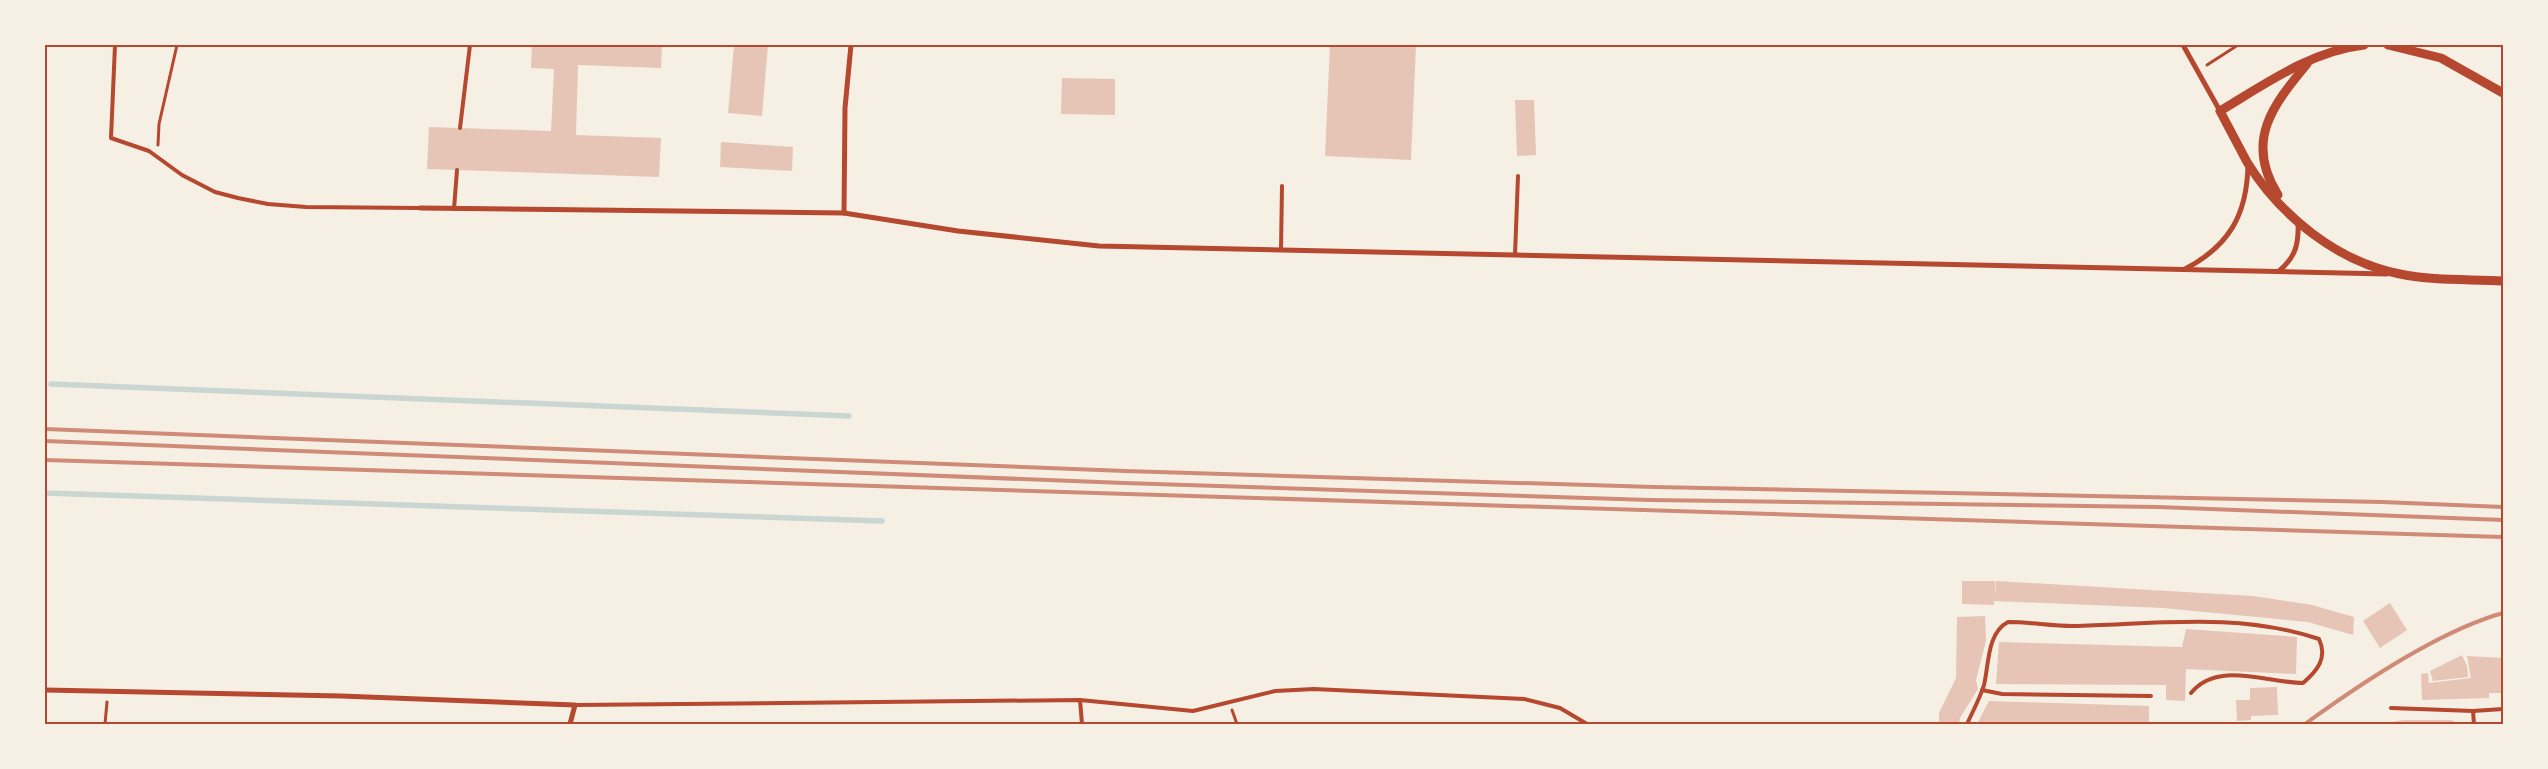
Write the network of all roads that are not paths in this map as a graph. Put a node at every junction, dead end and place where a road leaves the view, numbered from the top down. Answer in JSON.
{"nodes":[{"id":1,"x":115,"y":45,"type":"edge"},
{"id":2,"x":470,"y":45,"type":"edge"},
{"id":3,"x":851,"y":45,"type":"edge"},
{"id":4,"x":2183,"y":45,"type":"edge"},
{"id":5,"x":2364,"y":45,"type":"edge"},
{"id":6,"x":2388,"y":45,"type":"edge"},
{"id":7,"x":2312,"y":58,"type":"junction"},
{"id":8,"x":2503,"y":93,"type":"edge"},
{"id":9,"x":2220,"y":111,"type":"junction"},
{"id":10,"x":460,"y":128,"type":"dead end"},
{"id":11,"x":2248,"y":162,"type":"junction"},
{"id":12,"x":457,"y":170,"type":"dead end"},
{"id":13,"x":1518,"y":176,"type":"dead end"},
{"id":14,"x":1282,"y":186,"type":"dead end"},
{"id":15,"x":420,"y":208,"type":"joint"},
{"id":16,"x":454,"y":209,"type":"junction"},
{"id":17,"x":2288,"y":211,"type":"junction"},
{"id":18,"x":844,"y":213,"type":"junction"},
{"id":19,"x":2298,"y":220,"type":"junction"},
{"id":20,"x":1281,"y":250,"type":"junction"},
{"id":21,"x":1515,"y":255,"type":"junction"},
{"id":22,"x":2183,"y":270,"type":"junction"},
{"id":23,"x":2279,"y":272,"type":"junction"},
{"id":24,"x":2400,"y":274,"type":"junction"},
{"id":25,"x":2503,"y":281,"type":"edge"},
{"id":26,"x":45,"y":690,"type":"edge"},
{"id":27,"x":1982,"y":690,"type":"junction"},
{"id":28,"x":2191,"y":693,"type":"dead end"},
{"id":29,"x":2150,"y":696,"type":"dead end"},
{"id":30,"x":1080,"y":700,"type":"junction"},
{"id":31,"x":575,"y":705,"type":"junction"},
{"id":32,"x":2391,"y":708,"type":"dead end"},
{"id":33,"x":2503,"y":709,"type":"edge"},
{"id":34,"x":2473,"y":711,"type":"junction"},
{"id":35,"x":570,"y":724,"type":"edge"},
{"id":36,"x":1082,"y":724,"type":"edge"},
{"id":37,"x":1587,"y":724,"type":"edge"},
{"id":38,"x":1967,"y":724,"type":"edge"},
{"id":39,"x":2474,"y":724,"type":"edge"}],
"edges":[{"from":1,"to":15,"type":"lane"},
{"from":2,"to":10,"type":"lane"},
{"from":3,"to":18,"type":"street"},
{"from":4,"to":9,"type":"street"},
{"from":5,"to":7,"type":"street"},
{"from":6,"to":8,"type":"street"},
{"from":7,"to":9,"type":"street"},
{"from":7,"to":17,"type":"street"},
{"from":9,"to":11,"type":"street"},
{"from":11,"to":17,"type":"street"},
{"from":11,"to":22,"type":"street"},
{"from":12,"to":16,"type":"lane"},
{"from":13,"to":21,"type":"lane"},
{"from":14,"to":20,"type":"lane"},
{"from":15,"to":16,"type":"street"},
{"from":16,"to":18,"type":"street"},
{"from":17,"to":19,"type":"street"},
{"from":18,"to":20,"type":"street"},
{"from":19,"to":23,"type":"street"},
{"from":19,"to":24,"type":"street"},
{"from":20,"to":21,"type":"street"},
{"from":21,"to":22,"type":"street"},
{"from":22,"to":23,"type":"street"},
{"from":23,"to":24,"type":"street"},
{"from":24,"to":25,"type":"street"},
{"from":26,"to":31,"type":"street"},
{"from":27,"to":28,"type":"lane"},
{"from":27,"to":29,"type":"lane"},
{"from":27,"to":38,"type":"lane"},
{"from":30,"to":31,"type":"lane"},
{"from":30,"to":36,"type":"lane"},
{"from":30,"to":37,"type":"lane"},
{"from":31,"to":35,"type":"street"},
{"from":32,"to":34,"type":"lane"},
{"from":33,"to":34,"type":"lane"},
{"from":34,"to":39,"type":"lane"}]}
